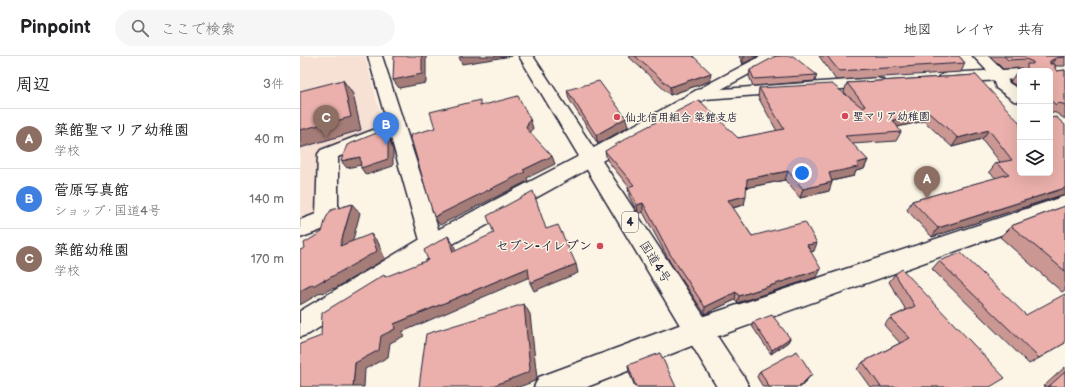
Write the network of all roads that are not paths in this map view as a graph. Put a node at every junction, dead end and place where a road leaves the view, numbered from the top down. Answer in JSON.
{"nodes":[{"id":1,"x":375,"y":56,"type":"edge"},
{"id":2,"x":526,"y":56,"type":"edge"},
{"id":3,"x":772,"y":56,"type":"edge"},
{"id":4,"x":980,"y":56,"type":"edge"},
{"id":5,"x":1017,"y":74,"type":"edge"},
{"id":6,"x":999,"y":75,"type":"junction"},
{"id":7,"x":928,"y":79,"type":"edge"},
{"id":8,"x":889,"y":82,"type":"edge"},
{"id":9,"x":701,"y":94,"type":"junction"},
{"id":10,"x":1017,"y":95,"type":"edge"},
{"id":11,"x":396,"y":126,"type":"junction"},
{"id":12,"x":590,"y":159,"type":"junction"},
{"id":13,"x":1065,"y":204,"type":"edge"},
{"id":14,"x":300,"y":229,"type":"edge"},
{"id":15,"x":432,"y":244,"type":"junction"},
{"id":16,"x":300,"y":325,"type":"edge"},
{"id":17,"x":698,"y":331,"type":"junction"},
{"id":18,"x":549,"y":387,"type":"edge"},
{"id":19,"x":734,"y":387,"type":"edge"}],
"edges":[{"from":1,"to":11,"type":"main road"},
{"from":2,"to":12,"type":"main road","name":"国道4号","number":"4"},
{"from":3,"to":9,"type":"main road"},
{"from":4,"to":6,"type":"main road"},
{"from":5,"to":6,"type":"main road"},
{"from":6,"to":7,"type":"main road"},
{"from":6,"to":10,"type":"main road"},
{"from":8,"to":9,"type":"main road"},
{"from":9,"to":12,"type":"main road"},
{"from":11,"to":14,"type":"main road"},
{"from":11,"to":15,"type":"main road"},
{"from":12,"to":15,"type":"main road"},
{"from":12,"to":17,"type":"main road","name":"国道4号","number":"4"},
{"from":13,"to":17,"type":"main road"},
{"from":15,"to":16,"type":"main road"},
{"from":17,"to":18,"type":"main road"},
{"from":17,"to":19,"type":"main road","name":"国道4号","number":"4"}]}
